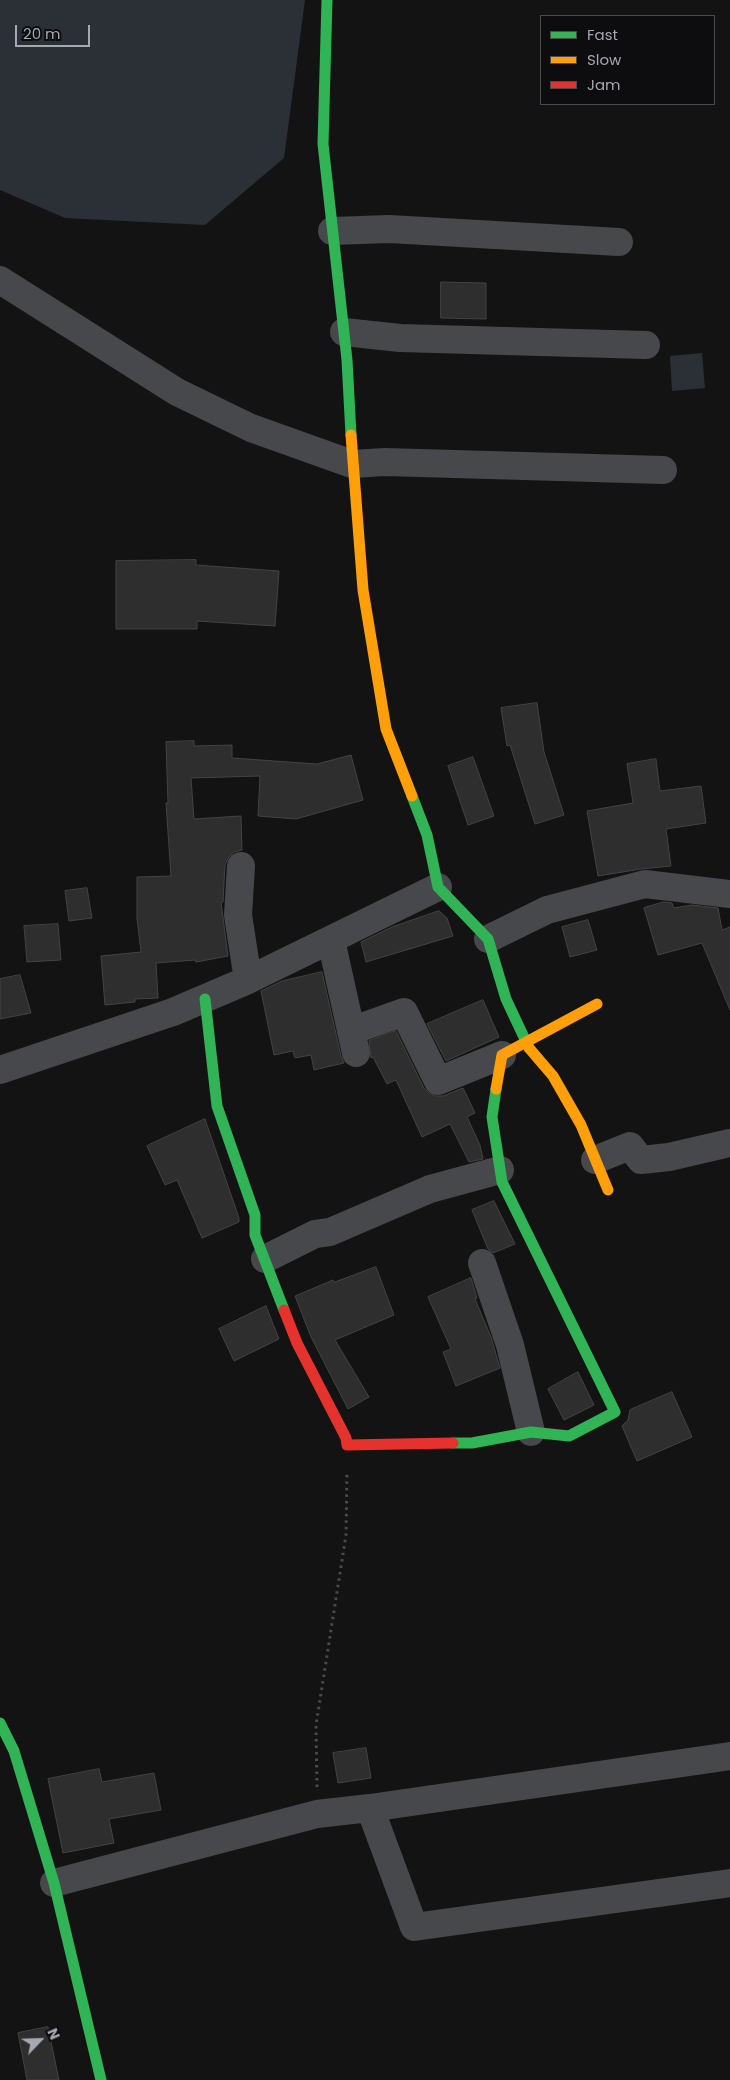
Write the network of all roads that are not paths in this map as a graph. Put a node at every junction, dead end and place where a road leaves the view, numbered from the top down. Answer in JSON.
{"nodes":[{"id":1,"x":327,"y":0,"type":"edge"},
{"id":2,"x":332,"y":231,"type":"junction"},
{"id":3,"x":619,"y":242,"type":"dead end"},
{"id":4,"x":0,"y":280,"type":"edge"},
{"id":5,"x":344,"y":332,"type":"junction"},
{"id":6,"x":646,"y":345,"type":"dead end"},
{"id":7,"x":352,"y":464,"type":"junction"},
{"id":8,"x":663,"y":470,"type":"dead end"},
{"id":9,"x":241,"y":866,"type":"dead end"},
{"id":10,"x":438,"y":887,"type":"junction"},
{"id":11,"x":730,"y":894,"type":"edge"},
{"id":12,"x":488,"y":939,"type":"junction"},
{"id":13,"x":331,"y":940,"type":"junction"},
{"id":14,"x":248,"y":980,"type":"junction"},
{"id":15,"x":205,"y":999,"type":"junction"},
{"id":16,"x":597,"y":1004,"type":"dead end"},
{"id":17,"x":514,"y":1049,"type":"junction"},
{"id":18,"x":0,"y":1070,"type":"edge"},
{"id":19,"x":730,"y":1143,"type":"edge"},
{"id":20,"x":595,"y":1160,"type":"junction"},
{"id":21,"x":500,"y":1170,"type":"junction"},
{"id":22,"x":608,"y":1190,"type":"dead end"},
{"id":23,"x":265,"y":1259,"type":"junction"},
{"id":24,"x":482,"y":1263,"type":"dead end"},
{"id":25,"x":531,"y":1432,"type":"junction"},
{"id":26,"x":0,"y":1723,"type":"edge"},
{"id":27,"x":730,"y":1756,"type":"edge"},
{"id":28,"x":370,"y":1808,"type":"junction"},
{"id":29,"x":54,"y":1883,"type":"junction"},
{"id":30,"x":730,"y":1883,"type":"edge"},
{"id":31,"x":101,"y":2080,"type":"edge"}],
"edges":[{"from":1,"to":2,"type":"street"},
{"from":2,"to":3,"type":"street"},
{"from":2,"to":5,"type":"street"},
{"from":4,"to":7,"type":"street"},
{"from":5,"to":6,"type":"street"},
{"from":5,"to":7,"type":"street"},
{"from":7,"to":8,"type":"street"},
{"from":7,"to":10,"type":"street"},
{"from":9,"to":14,"type":"street"},
{"from":10,"to":12,"type":"street"},
{"from":10,"to":13,"type":"street"},
{"from":11,"to":12,"type":"street"},
{"from":12,"to":17,"type":"street"},
{"from":13,"to":14,"type":"street"},
{"from":13,"to":17,"type":"street"},
{"from":14,"to":15,"type":"street"},
{"from":15,"to":18,"type":"street"},
{"from":15,"to":23,"type":"street"},
{"from":16,"to":17,"type":"street"},
{"from":17,"to":20,"type":"street"},
{"from":17,"to":21,"type":"street"},
{"from":19,"to":20,"type":"street"},
{"from":20,"to":22,"type":"street"},
{"from":21,"to":23,"type":"street"},
{"from":21,"to":25,"type":"street"},
{"from":23,"to":25,"type":"street"},
{"from":24,"to":25,"type":"street"},
{"from":26,"to":29,"type":"street"},
{"from":27,"to":28,"type":"street"},
{"from":28,"to":29,"type":"street"},
{"from":28,"to":30,"type":"street"},
{"from":29,"to":31,"type":"street"}]}
